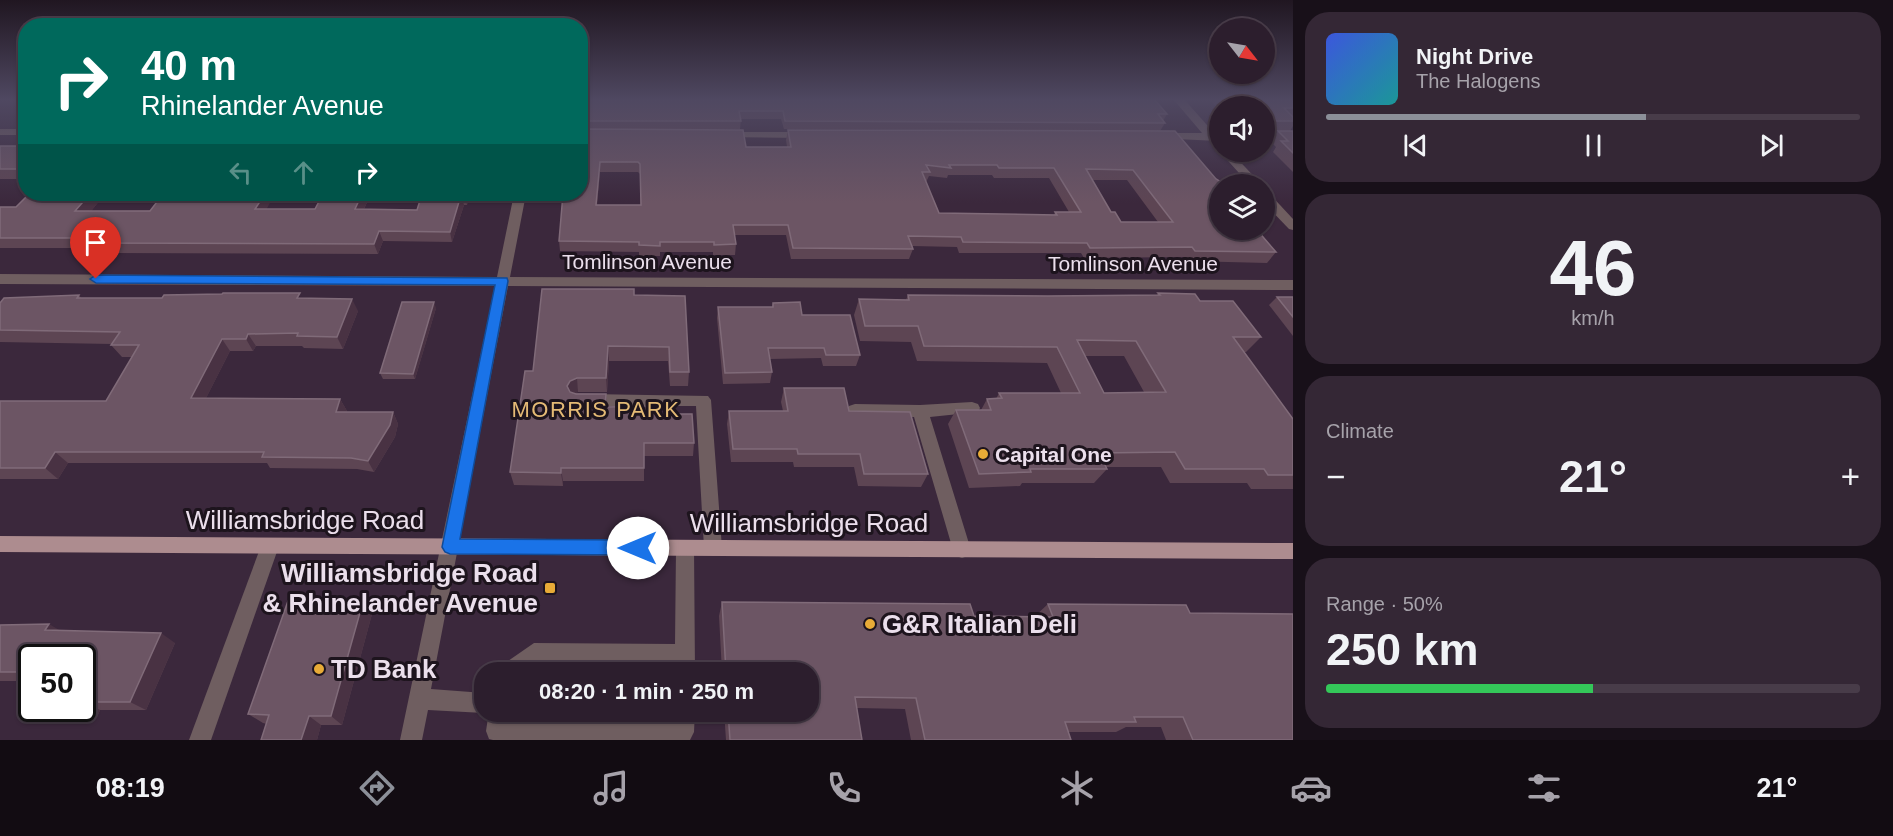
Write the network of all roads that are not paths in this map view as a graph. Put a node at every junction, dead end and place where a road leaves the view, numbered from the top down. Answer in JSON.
{"nodes":[{"id":1,"x":708,"y":135,"type":"edge"},
{"id":2,"x":813,"y":135,"type":"edge"},
{"id":3,"x":1142,"y":136,"type":"edge"},
{"id":4,"x":1209,"y":136,"type":"edge"},
{"id":5,"x":1275,"y":136,"type":"edge"},
{"id":6,"x":1293,"y":136,"type":"edge"},
{"id":7,"x":1234,"y":162,"type":"edge"},
{"id":8,"x":1246,"y":174,"type":"edge"},
{"id":9,"x":519,"y":201,"type":"edge"},
{"id":10,"x":1275,"y":207,"type":"edge"},
{"id":11,"x":1293,"y":226,"type":"edge"},
{"id":12,"x":0,"y":279,"type":"edge"},
{"id":13,"x":502,"y":281,"type":"junction"},
{"id":14,"x":1293,"y":285,"type":"edge"},
{"id":15,"x":579,"y":400,"type":"edge"},
{"id":16,"x":972,"y":408,"type":"edge"},
{"id":17,"x":855,"y":410,"type":"edge"},
{"id":18,"x":920,"y":411,"type":"junction"},
{"id":19,"x":0,"y":544,"type":"edge"},
{"id":20,"x":270,"y":546,"type":"junction"},
{"id":21,"x":450,"y":547,"type":"junction"},
{"id":22,"x":685,"y":548,"type":"junction"},
{"id":23,"x":713,"y":548,"type":"junction"},
{"id":24,"x":962,"y":550,"type":"junction"},
{"id":25,"x":1293,"y":551,"type":"edge"},
{"id":26,"x":522,"y":662,"type":"edge"},
{"id":27,"x":670,"y":662,"type":"edge"},
{"id":28,"x":685,"y":662,"type":"edge"},
{"id":29,"x":419,"y":699,"type":"junction"},
{"id":30,"x":474,"y":702,"type":"edge"},
{"id":31,"x":498,"y":722,"type":"edge"},
{"id":32,"x":683,"y":722,"type":"edge"},
{"id":33,"x":200,"y":740,"type":"edge"},
{"id":34,"x":411,"y":740,"type":"edge"}],
"edges":[{"from":1,"to":2,"type":"street"},
{"from":3,"to":4,"type":"street"},
{"from":5,"to":6,"type":"street"},
{"from":7,"to":8,"type":"street"},
{"from":9,"to":13,"type":"street"},
{"from":10,"to":11,"type":"street"},
{"from":12,"to":13,"type":"street","name":"Tomlinson Avenue"},
{"from":13,"to":14,"type":"street","name":"Tomlinson Avenue"},
{"from":13,"to":21,"type":"street"},
{"from":15,"to":23,"type":"street"},
{"from":16,"to":18,"type":"street"},
{"from":17,"to":18,"type":"street"},
{"from":18,"to":24,"type":"street"},
{"from":19,"to":20,"type":"main road","name":"Williamsbridge Road"},
{"from":20,"to":21,"type":"main road","name":"Williamsbridge Road"},
{"from":20,"to":33,"type":"street"},
{"from":21,"to":22,"type":"main road","name":"Williamsbridge Road"},
{"from":21,"to":29,"type":"street"},
{"from":22,"to":23,"type":"main road","name":"Williamsbridge Road"},
{"from":22,"to":28,"type":"street"},
{"from":23,"to":24,"type":"main road","name":"Williamsbridge Road"},
{"from":24,"to":25,"type":"main road","name":"Williamsbridge Road"},
{"from":26,"to":27,"type":"street"},
{"from":29,"to":30,"type":"street"},
{"from":29,"to":34,"type":"street"},
{"from":31,"to":32,"type":"street"}]}
